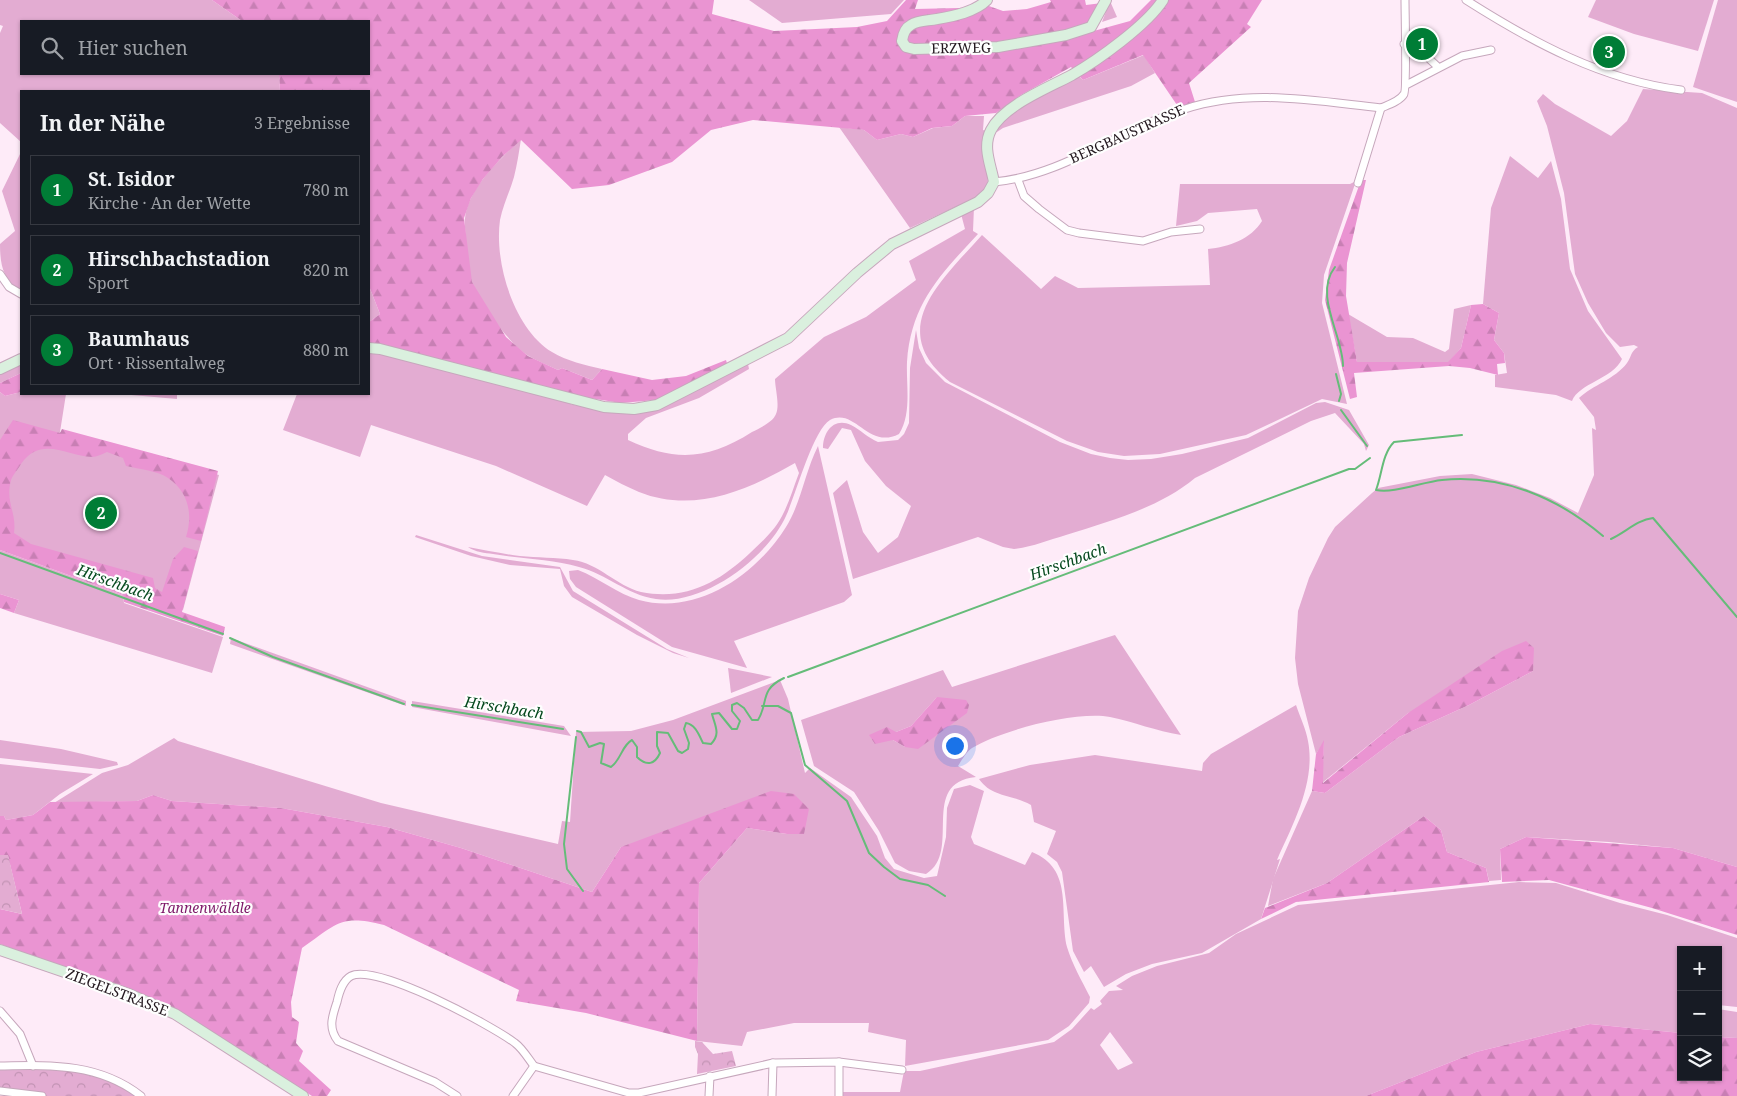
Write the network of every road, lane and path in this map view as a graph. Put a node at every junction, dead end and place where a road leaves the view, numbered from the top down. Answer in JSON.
{"nodes":[{"id":1,"x":987,"y":0,"type":"edge"},
{"id":2,"x":1106,"y":0,"type":"edge"},
{"id":3,"x":1163,"y":0,"type":"edge"},
{"id":4,"x":1405,"y":0,"type":"edge"},
{"id":5,"x":1466,"y":0,"type":"edge"},
{"id":6,"x":1404,"y":44,"type":"junction"},
{"id":7,"x":1490,"y":50,"type":"dead end"},
{"id":8,"x":1438,"y":67,"type":"junction"},
{"id":9,"x":1406,"y":85,"type":"junction"},
{"id":10,"x":1680,"y":90,"type":"dead end"},
{"id":11,"x":1381,"y":108,"type":"junction"},
{"id":12,"x":1018,"y":180,"type":"junction"},
{"id":13,"x":994,"y":182,"type":"junction"},
{"id":14,"x":1358,"y":183,"type":"dead end"},
{"id":15,"x":1200,"y":229,"type":"dead end"},
{"id":16,"x":0,"y":274,"type":"edge"},
{"id":17,"x":20,"y":293,"type":"edge"},
{"id":18,"x":370,"y":348,"type":"edge"},
{"id":19,"x":20,"y":359,"type":"edge"},
{"id":20,"x":0,"y":369,"type":"edge"},
{"id":21,"x":0,"y":950,"type":"edge"},
{"id":22,"x":0,"y":1011,"type":"edge"},
{"id":23,"x":840,"y":1062,"type":"junction"},
{"id":24,"x":772,"y":1063,"type":"junction"},
{"id":25,"x":0,"y":1066,"type":"edge"},
{"id":26,"x":33,"y":1066,"type":"junction"},
{"id":27,"x":534,"y":1066,"type":"junction"},
{"id":28,"x":902,"y":1070,"type":"dead end"},
{"id":29,"x":710,"y":1076,"type":"junction"},
{"id":30,"x":0,"y":1091,"type":"edge"},
{"id":31,"x":42,"y":1096,"type":"edge"},
{"id":32,"x":141,"y":1096,"type":"edge"},
{"id":33,"x":303,"y":1096,"type":"edge"},
{"id":34,"x":457,"y":1096,"type":"edge"},
{"id":35,"x":513,"y":1096,"type":"edge"},
{"id":36,"x":710,"y":1096,"type":"edge"},
{"id":37,"x":772,"y":1096,"type":"edge"},
{"id":38,"x":839,"y":1096,"type":"edge"}],
"edges":[{"from":1,"to":2,"type":"street","name":"ERZWEG"},
{"from":3,"to":13,"type":"street"},
{"from":4,"to":6,"type":"street"},
{"from":5,"to":10,"type":"street"},
{"from":6,"to":8,"type":"street"},
{"from":6,"to":9,"type":"street"},
{"from":7,"to":8,"type":"street"},
{"from":8,"to":9,"type":"street"},
{"from":9,"to":11,"type":"street"},
{"from":11,"to":12,"type":"street","name":"BERGBAUSTRASSE"},
{"from":11,"to":14,"type":"street"},
{"from":12,"to":13,"type":"street","name":"BERGBAUSTRASSE"},
{"from":12,"to":15,"type":"street"},
{"from":13,"to":18,"type":"street"},
{"from":16,"to":17,"type":"street"},
{"from":19,"to":20,"type":"street"},
{"from":21,"to":33,"type":"street","name":"ZIEGELSTRASSE"},
{"from":22,"to":26,"type":"street"},
{"from":23,"to":24,"type":"street"},
{"from":23,"to":28,"type":"street"},
{"from":23,"to":38,"type":"street"},
{"from":24,"to":29,"type":"street"},
{"from":24,"to":37,"type":"street"},
{"from":25,"to":26,"type":"street"},
{"from":26,"to":32,"type":"street"},
{"from":27,"to":29,"type":"street"},
{"from":27,"to":34,"type":"street"},
{"from":27,"to":35,"type":"street"},
{"from":29,"to":36,"type":"street"},
{"from":30,"to":31,"type":"street"}]}
